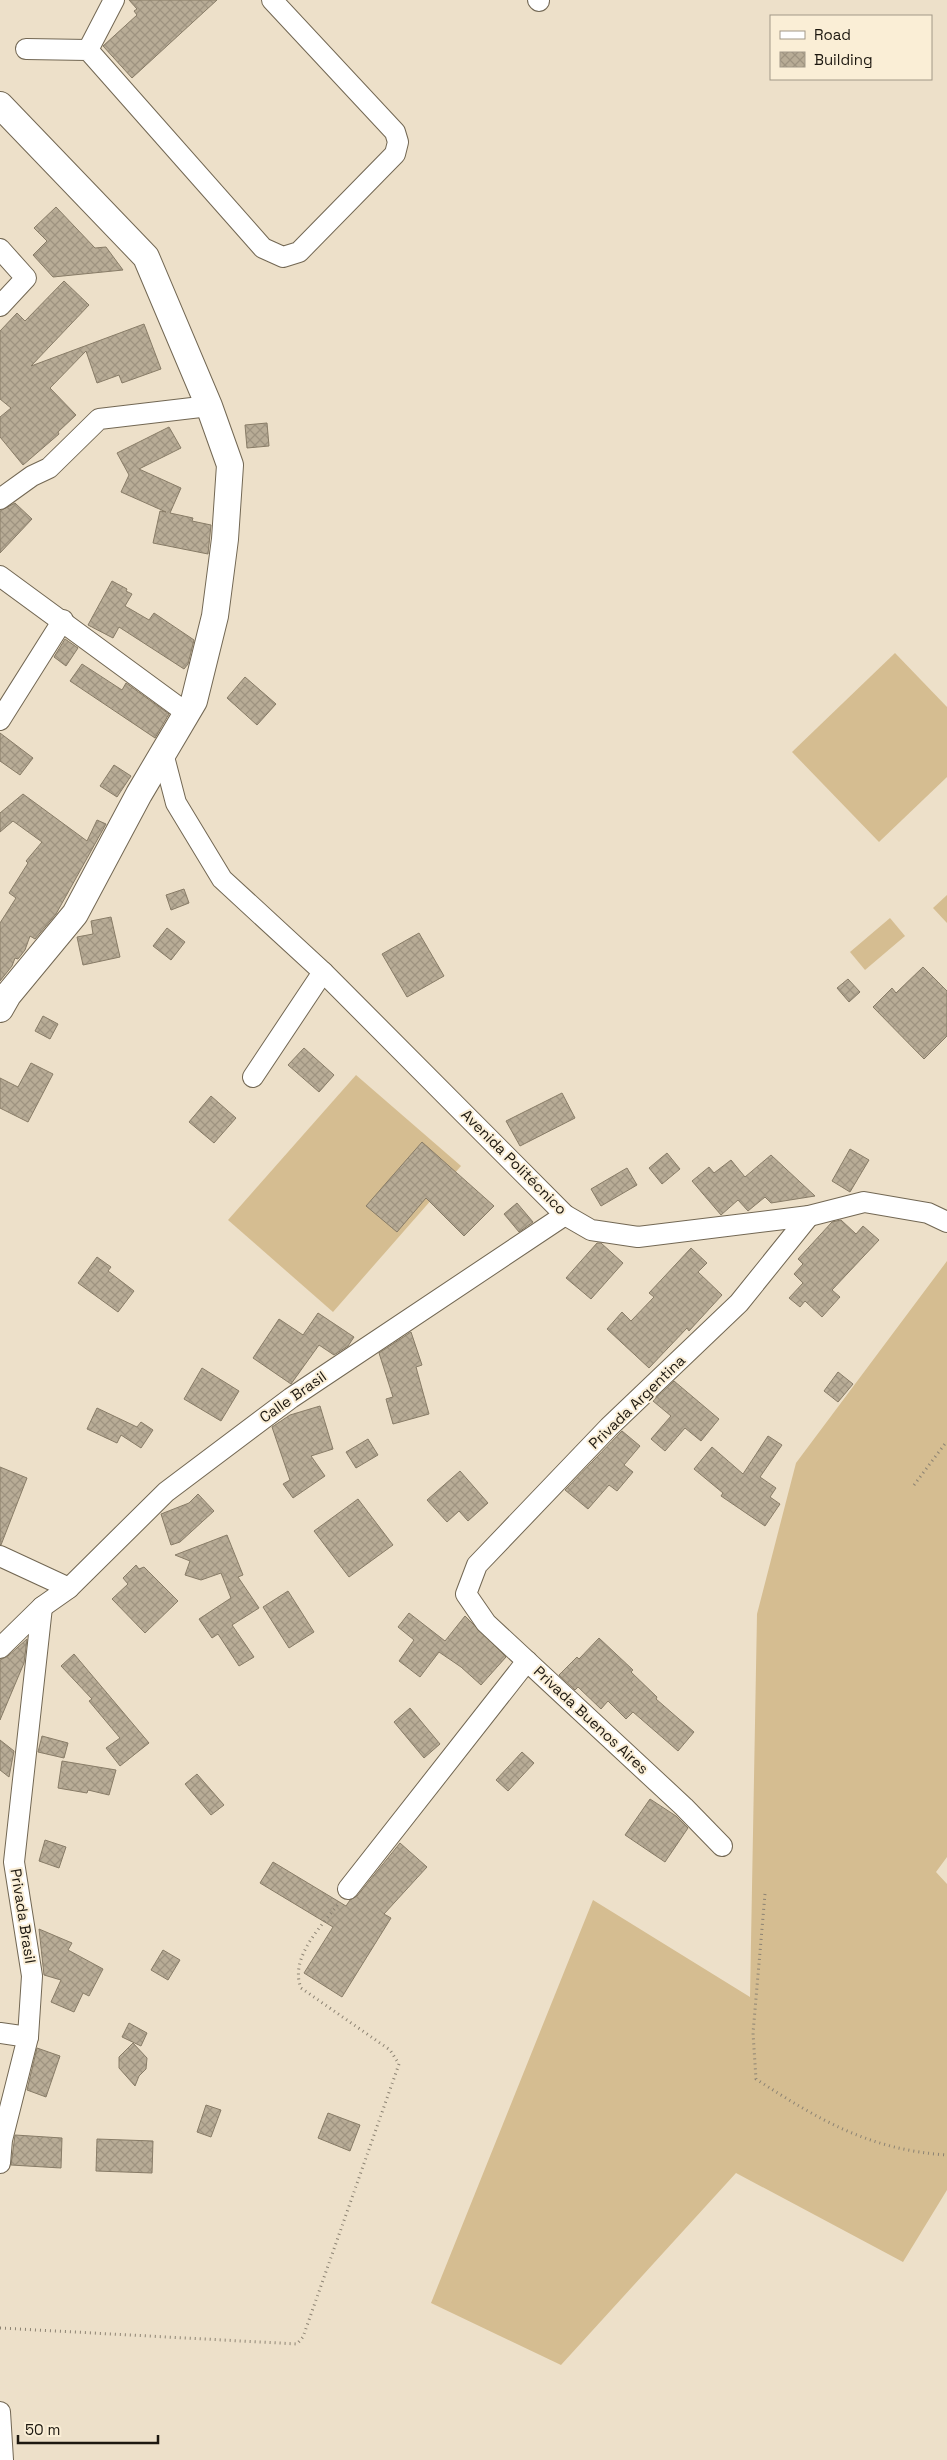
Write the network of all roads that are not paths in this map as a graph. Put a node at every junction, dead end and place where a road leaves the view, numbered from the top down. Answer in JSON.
{"nodes":[{"id":1,"x":114,"y":0,"type":"edge"},
{"id":2,"x":272,"y":0,"type":"edge"},
{"id":3,"x":26,"y":49,"type":"dead end"},
{"id":4,"x":88,"y":50,"type":"junction"},
{"id":5,"x":0,"y":106,"type":"edge"},
{"id":6,"x":0,"y":249,"type":"edge"},
{"id":7,"x":0,"y":306,"type":"edge"},
{"id":8,"x":209,"y":406,"type":"junction"},
{"id":9,"x":0,"y":499,"type":"edge"},
{"id":10,"x":0,"y":576,"type":"edge"},
{"id":11,"x":63,"y":620,"type":"junction"},
{"id":12,"x":188,"y":714,"type":"junction"},
{"id":13,"x":0,"y":720,"type":"edge"},
{"id":14,"x":163,"y":753,"type":"junction"},
{"id":15,"x":323,"y":972,"type":"junction"},
{"id":16,"x":3,"y":999,"type":"edge"},
{"id":17,"x":253,"y":1077,"type":"dead end"},
{"id":18,"x":565,"y":1215,"type":"junction"},
{"id":19,"x":809,"y":1216,"type":"junction"},
{"id":20,"x":947,"y":1222,"type":"edge"},
{"id":21,"x":0,"y":1556,"type":"edge"},
{"id":22,"x":69,"y":1588,"type":"junction"},
{"id":23,"x":468,"y":1590,"type":"joint"},
{"id":24,"x":42,"y":1607,"type":"junction"},
{"id":25,"x":0,"y":1648,"type":"edge"},
{"id":26,"x":527,"y":1661,"type":"junction"},
{"id":27,"x":722,"y":1846,"type":"dead end"},
{"id":28,"x":7,"y":1861,"type":"edge"},
{"id":29,"x":348,"y":1890,"type":"road end"},
{"id":30,"x":0,"y":2033,"type":"edge"},
{"id":31,"x":28,"y":2037,"type":"junction"},
{"id":32,"x":0,"y":2163,"type":"edge"},
{"id":33,"x":0,"y":2412,"type":"edge"},
{"id":34,"x":3,"y":2460,"type":"edge"}],
"edges":[{"from":1,"to":4,"type":"street"},
{"from":2,"to":4,"type":"street"},
{"from":3,"to":4,"type":"street"},
{"from":5,"to":8,"type":"street"},
{"from":6,"to":7,"type":"street"},
{"from":8,"to":9,"type":"street"},
{"from":8,"to":12,"type":"street"},
{"from":10,"to":11,"type":"street"},
{"from":11,"to":12,"type":"street"},
{"from":11,"to":13,"type":"street"},
{"from":12,"to":14,"type":"street"},
{"from":14,"to":15,"type":"street","name":"Avenida Politécnico"},
{"from":14,"to":16,"type":"street"},
{"from":15,"to":17,"type":"street"},
{"from":15,"to":18,"type":"street","name":"Avenida Politécnico"},
{"from":18,"to":19,"type":"street","name":"Avenida Politécnico"},
{"from":18,"to":22,"type":"street","name":"Calle Brasil"},
{"from":19,"to":20,"type":"street","name":"Avenida Politécnico"},
{"from":19,"to":23,"type":"street","name":"Privada Argentina"},
{"from":21,"to":22,"type":"street"},
{"from":22,"to":24,"type":"street","name":"Calle Brasil"},
{"from":23,"to":26,"type":"street","name":"Privada Buenos Aires"},
{"from":24,"to":25,"type":"street","name":"Calle Brasil"},
{"from":24,"to":28,"type":"street","name":"Privada Brasil"},
{"from":26,"to":27,"type":"street","name":"Privada Buenos Aires"},
{"from":26,"to":29,"type":"street"},
{"from":28,"to":31,"type":"street","name":"Privada Brasil"},
{"from":30,"to":31,"type":"street"},
{"from":31,"to":32,"type":"street","name":"Privada Brasil"},
{"from":33,"to":34,"type":"street"}]}
